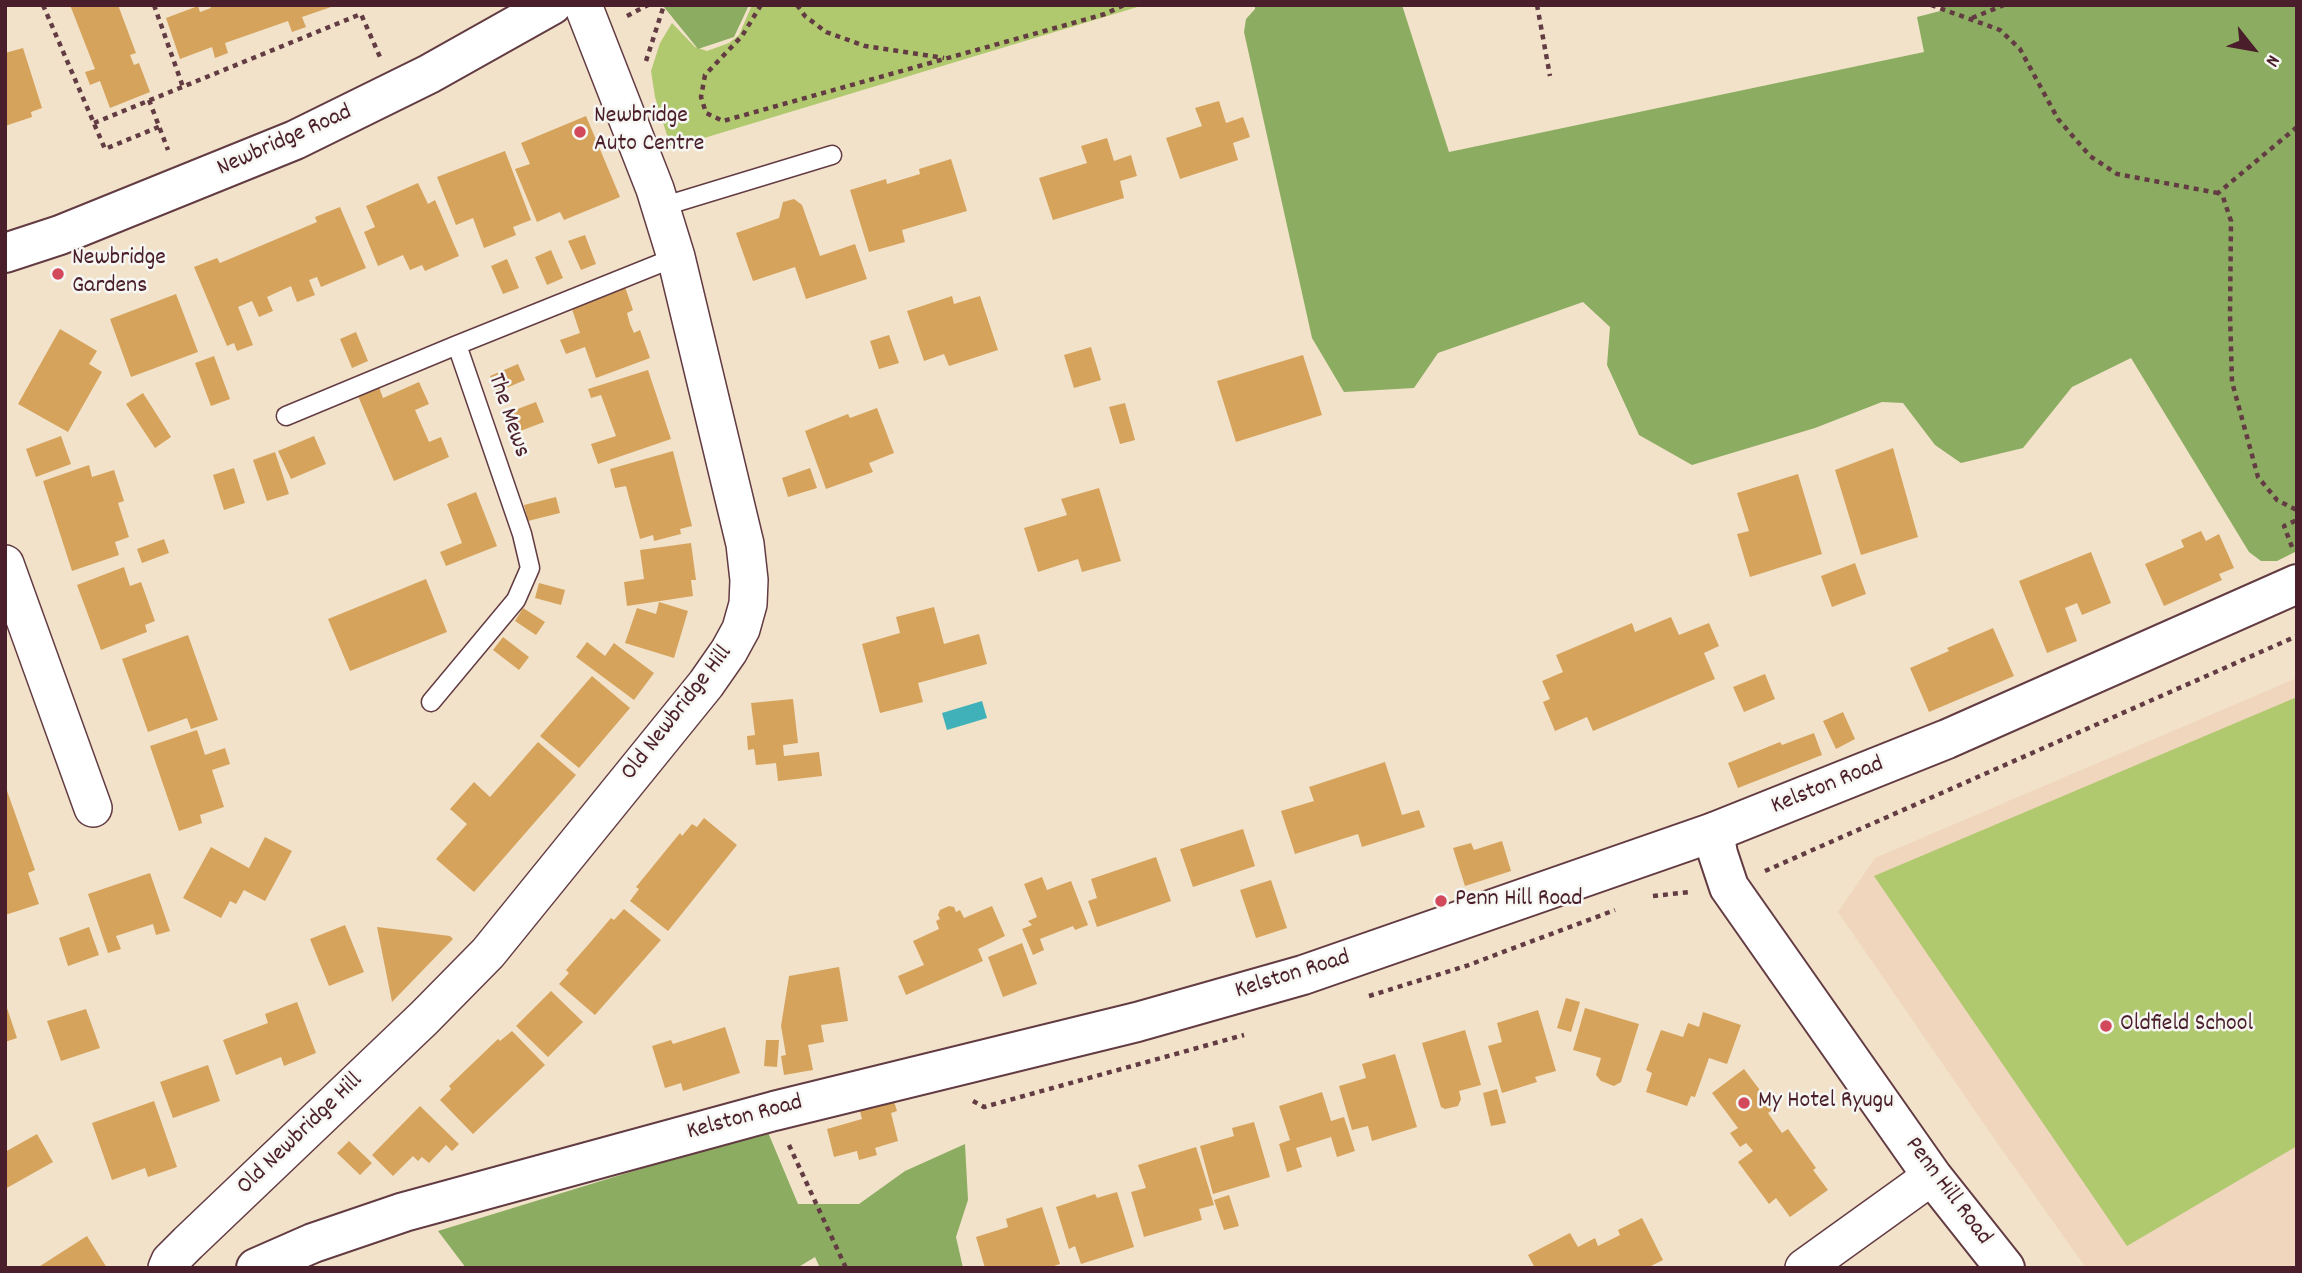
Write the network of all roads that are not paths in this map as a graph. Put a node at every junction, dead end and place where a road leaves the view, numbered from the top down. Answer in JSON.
{"nodes":[{"id":1,"x":552,"y":5,"type":"edge"},
{"id":2,"x":583,"y":5,"type":"edge"},
{"id":3,"x":831,"y":155,"type":"dead end"},
{"id":4,"x":661,"y":207,"type":"junction"},
{"id":5,"x":5,"y":253,"type":"edge"},
{"id":6,"x":676,"y":257,"type":"junction"},
{"id":7,"x":457,"y":345,"type":"junction"},
{"id":8,"x":286,"y":416,"type":"dead end"},
{"id":9,"x":5,"y":564,"type":"edge"},
{"id":10,"x":2295,"y":566,"type":"edge"},
{"id":11,"x":431,"y":702,"type":"dead end"},
{"id":12,"x":93,"y":808,"type":"dead end"},
{"id":13,"x":1714,"y":832,"type":"junction"},
{"id":14,"x":1932,"y":1176,"type":"junction"},
{"id":15,"x":167,"y":1268,"type":"edge"},
{"id":16,"x":256,"y":1268,"type":"edge"},
{"id":17,"x":1804,"y":1268,"type":"edge"},
{"id":18,"x":2005,"y":1268,"type":"edge"}],
"edges":[{"from":1,"to":5,"type":"main road","name":"Newbridge Road"},
{"from":2,"to":4,"type":"street","name":"Old Newbridge Hill"},
{"from":3,"to":4,"type":"lane"},
{"from":4,"to":6,"type":"street","name":"Old Newbridge Hill"},
{"from":6,"to":7,"type":"lane"},
{"from":6,"to":15,"type":"street","name":"Old Newbridge Hill"},
{"from":7,"to":8,"type":"lane"},
{"from":7,"to":11,"type":"lane","name":"The Mews"},
{"from":9,"to":12,"type":"street"},
{"from":10,"to":13,"type":"main road","name":"Kelston Road"},
{"from":13,"to":14,"type":"main road","name":"Penn Hill Road"},
{"from":13,"to":16,"type":"main road","name":"Kelston Road"},
{"from":14,"to":17,"type":"street"},
{"from":14,"to":18,"type":"main road","name":"Penn Hill Road"}]}
